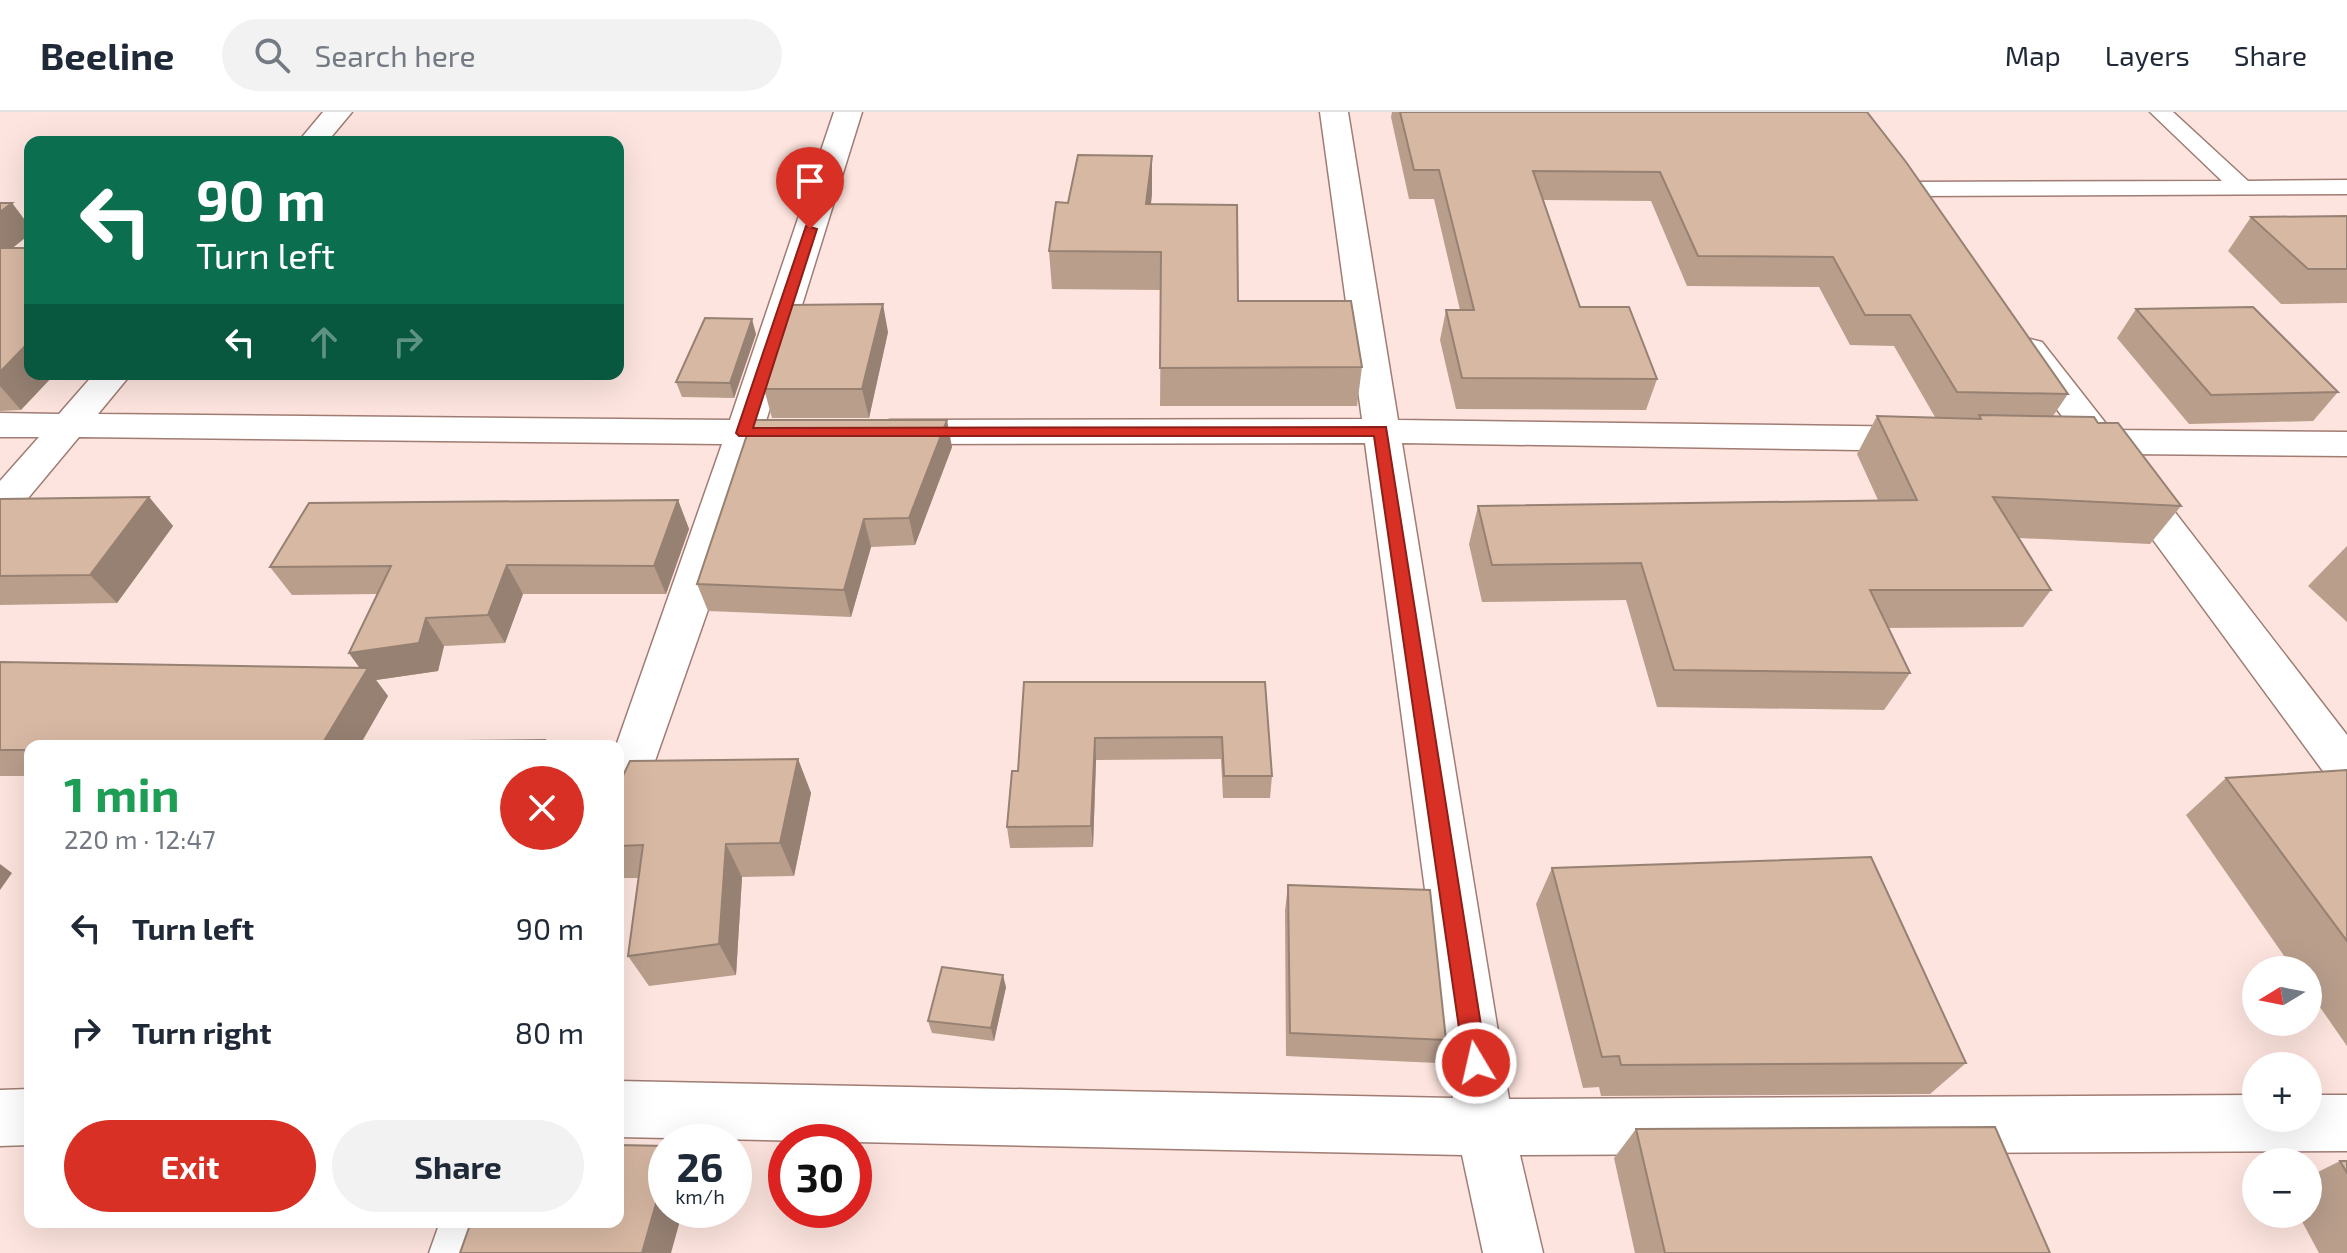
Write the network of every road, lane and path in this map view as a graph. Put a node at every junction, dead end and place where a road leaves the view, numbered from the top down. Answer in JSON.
{"nodes":[{"id":1,"x":338,"y":112,"type":"edge"},
{"id":2,"x":848,"y":112,"type":"edge"},
{"id":3,"x":1334,"y":112,"type":"edge"},
{"id":4,"x":2161,"y":112,"type":"edge"},
{"id":5,"x":317,"y":136,"type":"edge"},
{"id":6,"x":1901,"y":178,"type":"joint"},
{"id":7,"x":2242,"y":187,"type":"junction"},
{"id":8,"x":2347,"y":187,"type":"edge"},
{"id":9,"x":1938,"y":227,"type":"edge"},
{"id":10,"x":2005,"y":315,"type":"edge"},
{"id":11,"x":108,"y":380,"type":"edge"},
{"id":12,"x":0,"y":425,"type":"edge"},
{"id":13,"x":69,"y":425,"type":"junction"},
{"id":14,"x":1381,"y":431,"type":"junction"},
{"id":15,"x":744,"y":433,"type":"junction"},
{"id":16,"x":1956,"y":440,"type":"edge"},
{"id":17,"x":2036,"y":441,"type":"edge"},
{"id":18,"x":2100,"y":442,"type":"junction"},
{"id":19,"x":2347,"y":444,"type":"edge"},
{"id":20,"x":0,"y":506,"type":"edge"},
{"id":21,"x":2347,"y":769,"type":"edge"},
{"id":22,"x":624,"y":786,"type":"edge"},
{"id":23,"x":624,"y":1109,"type":"edge"},
{"id":24,"x":24,"y":1117,"type":"edge"},
{"id":25,"x":0,"y":1118,"type":"edge"},
{"id":26,"x":2347,"y":1123,"type":"edge"},
{"id":27,"x":1485,"y":1127,"type":"junction"},
{"id":28,"x":468,"y":1228,"type":"edge"},
{"id":29,"x":459,"y":1253,"type":"edge"},
{"id":30,"x":1513,"y":1253,"type":"edge"}],
"edges":[{"from":1,"to":5,"type":"street"},
{"from":2,"to":15,"type":"street"},
{"from":3,"to":14,"type":"street"},
{"from":4,"to":7,"type":"lane"},
{"from":6,"to":7,"type":"lane"},
{"from":6,"to":9,"type":"street"},
{"from":7,"to":8,"type":"lane"},
{"from":10,"to":18,"type":"street"},
{"from":11,"to":13,"type":"street"},
{"from":12,"to":13,"type":"street"},
{"from":13,"to":15,"type":"street"},
{"from":13,"to":20,"type":"street"},
{"from":14,"to":15,"type":"street"},
{"from":14,"to":16,"type":"street"},
{"from":14,"to":27,"type":"street"},
{"from":15,"to":22,"type":"street"},
{"from":17,"to":18,"type":"street"},
{"from":18,"to":19,"type":"street"},
{"from":18,"to":21,"type":"street"},
{"from":23,"to":27,"type":"street"},
{"from":24,"to":25,"type":"street"},
{"from":26,"to":27,"type":"street"},
{"from":27,"to":30,"type":"street"},
{"from":28,"to":29,"type":"street"}]}
